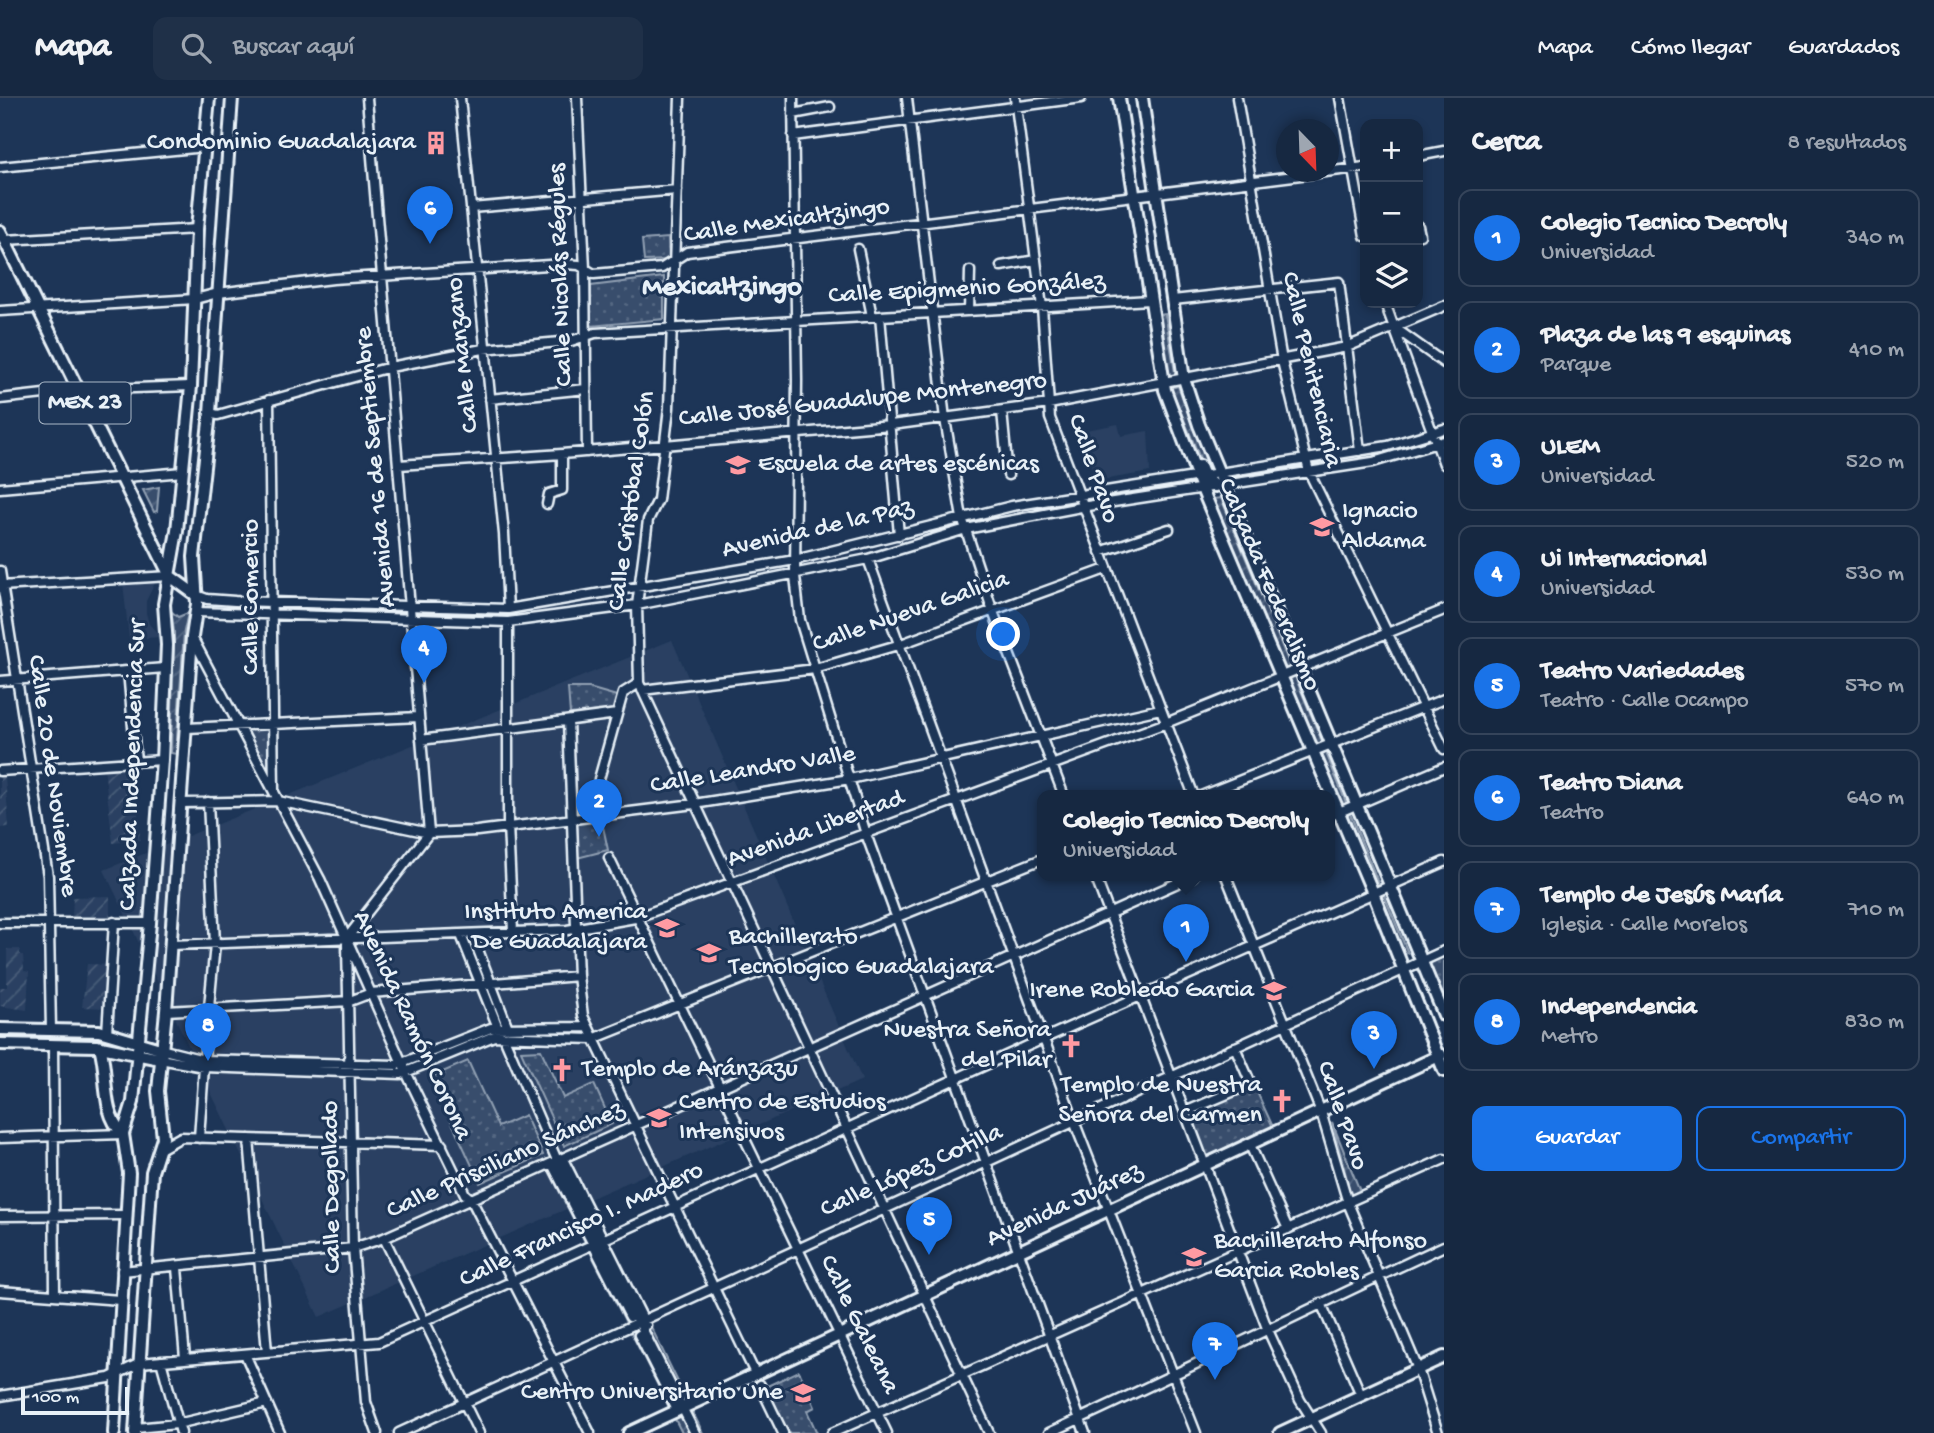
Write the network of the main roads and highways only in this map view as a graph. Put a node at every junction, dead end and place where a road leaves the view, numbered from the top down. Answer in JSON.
{"nodes":[{"id":1,"x":209,"y":98,"type":"edge"},
{"id":2,"x":232,"y":98,"type":"edge"},
{"id":3,"x":1119,"y":98,"type":"edge"},
{"id":4,"x":1142,"y":98,"type":"edge"},
{"id":5,"x":2,"y":236,"type":"edge"},
{"id":6,"x":1201,"y":480,"type":"junction"},
{"id":7,"x":1219,"y":481,"type":"junction"},
{"id":8,"x":170,"y":576,"type":"junction"},
{"id":9,"x":196,"y":595,"type":"junction"},
{"id":10,"x":1326,"y":790,"type":"edge"},
{"id":11,"x":1335,"y":816,"type":"edge"},
{"id":12,"x":1444,"y":1015,"type":"edge"},
{"id":13,"x":0,"y":1029,"type":"edge"},
{"id":14,"x":139,"y":1042,"type":"junction"},
{"id":15,"x":0,"y":1044,"type":"edge"},
{"id":16,"x":100,"y":1047,"type":"junction"},
{"id":17,"x":160,"y":1054,"type":"junction"},
{"id":18,"x":137,"y":1055,"type":"junction"},
{"id":19,"x":1441,"y":1055,"type":"edge"},
{"id":20,"x":1444,"y":1071,"type":"edge"},
{"id":21,"x":123,"y":1134,"type":"junction"},
{"id":22,"x":1444,"y":1357,"type":"edge"},
{"id":23,"x":135,"y":1431,"type":"edge"},
{"id":24,"x":114,"y":1433,"type":"edge"},
{"id":25,"x":629,"y":1433,"type":"edge"},
{"id":26,"x":1280,"y":1433,"type":"edge"}],
"edges":[{"from":1,"to":8,"type":"main road","name":"Calzada Independencia Sur"},
{"from":2,"to":9,"type":"main road","name":"Calzada Independencia Sur"},
{"from":3,"to":6,"type":"main road","name":"Calzada Federalismo"},
{"from":4,"to":7,"type":"main road","name":"Calzada Federalismo"},
{"from":5,"to":8,"type":"main road","number":"MEX 23"},
{"from":6,"to":7,"type":"main road"},
{"from":6,"to":10,"type":"main road","name":"Calzada Federalismo"},
{"from":7,"to":12,"type":"main road","name":"Calzada Federalismo"},
{"from":8,"to":9,"type":"main road"},
{"from":8,"to":14,"type":"main road","name":"Calzada Independencia Sur"},
{"from":9,"to":17,"type":"main road","name":"Calzada Independencia Sur"},
{"from":11,"to":19,"type":"main road","name":"Calzada Federalismo"},
{"from":13,"to":14,"type":"main road"},
{"from":14,"to":17,"type":"main road"},
{"from":14,"to":18,"type":"main road","name":"Calzada Independencia Sur"},
{"from":15,"to":16,"type":"main road"},
{"from":16,"to":18,"type":"main road"},
{"from":16,"to":21,"type":"main road"},
{"from":17,"to":18,"type":"main road"},
{"from":17,"to":23,"type":"main road","name":"Calzada Independencia Sur"},
{"from":18,"to":21,"type":"main road","name":"Calzada Independencia Sur"},
{"from":19,"to":20,"type":"main road","name":"Calzada Federalismo"},
{"from":19,"to":25,"type":"main road","name":"Avenida Juárez"},
{"from":21,"to":24,"type":"main road","name":"Calzada Independencia Sur"},
{"from":22,"to":26,"type":"main road"}]}
